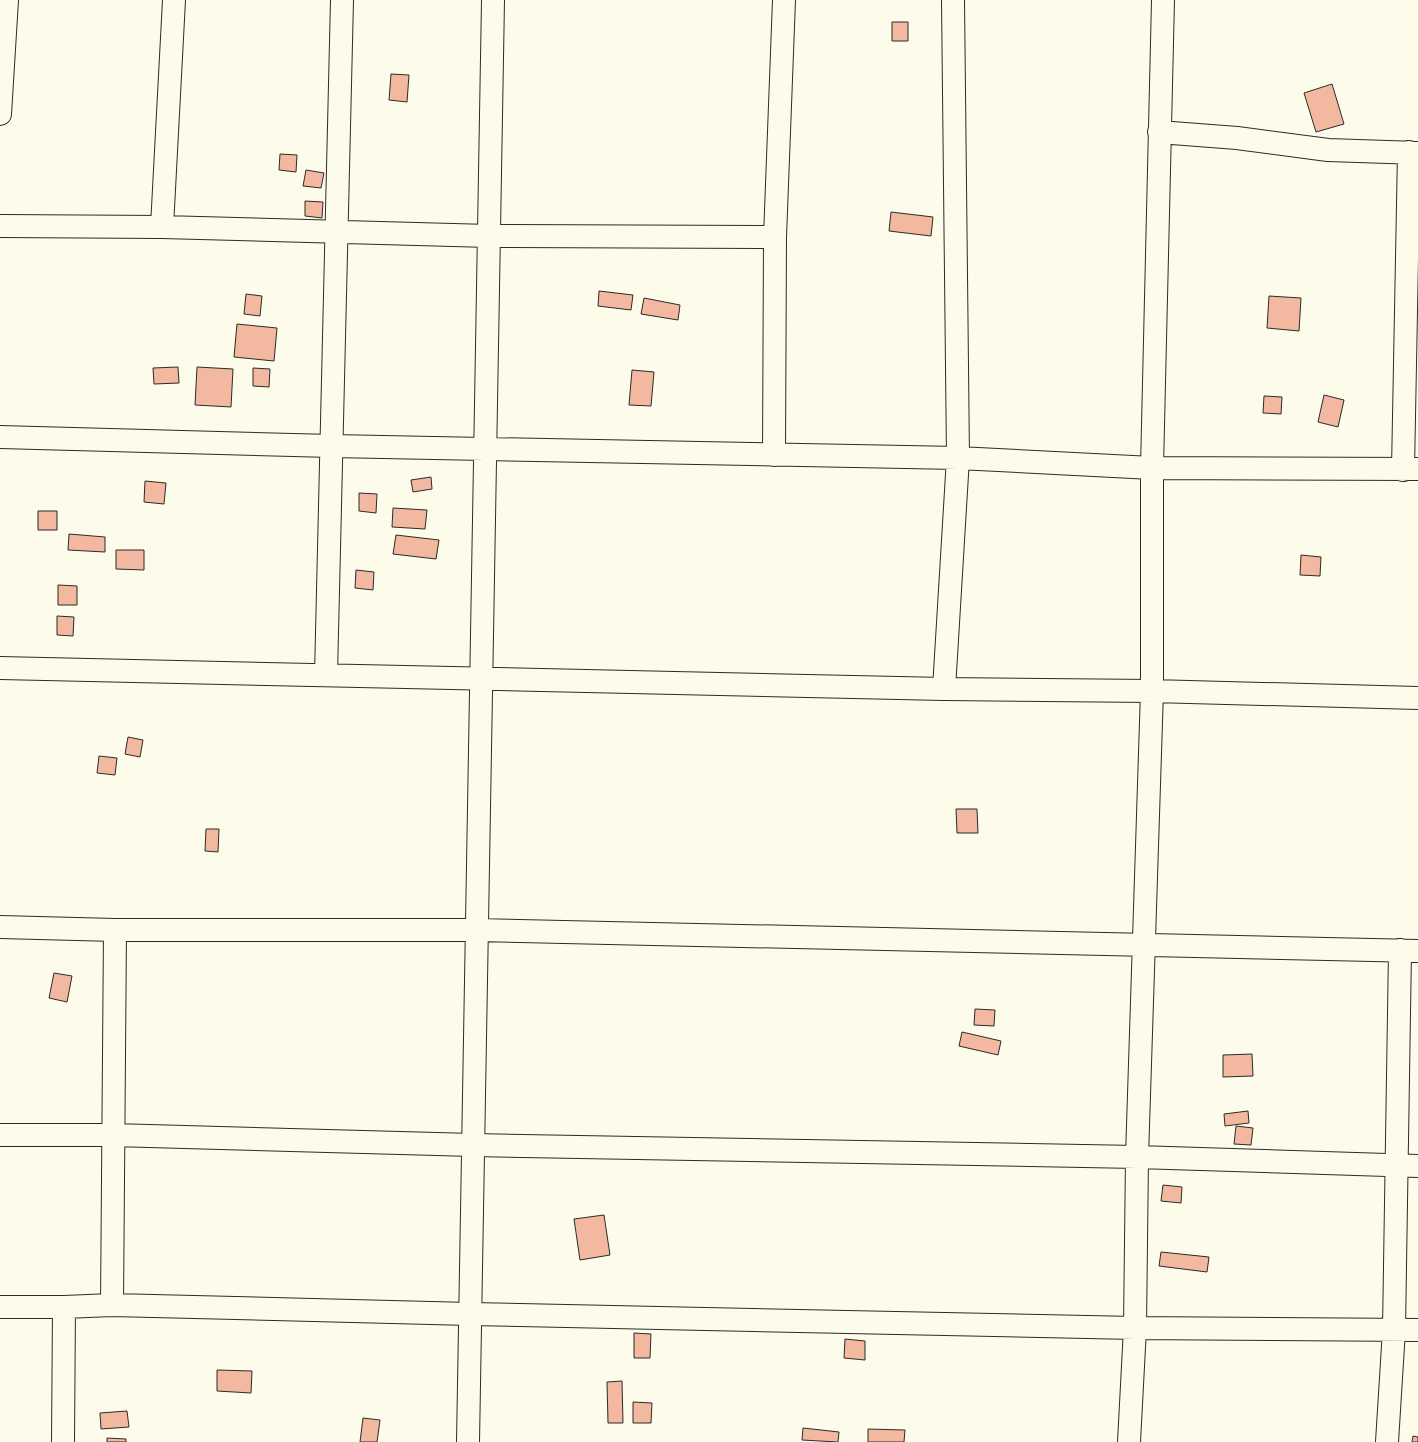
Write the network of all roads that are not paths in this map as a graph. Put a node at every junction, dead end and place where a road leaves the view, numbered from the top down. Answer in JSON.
{"nodes":[{"id":1,"x":7,"y":0,"type":"edge"},
{"id":2,"x":174,"y":0,"type":"edge"},
{"id":3,"x":342,"y":0,"type":"edge"},
{"id":4,"x":493,"y":0,"type":"edge"},
{"id":5,"x":784,"y":0,"type":"edge"},
{"id":6,"x":953,"y":0,"type":"edge"},
{"id":7,"x":1163,"y":0,"type":"edge"},
{"id":8,"x":0,"y":114,"type":"edge"},
{"id":9,"x":1159,"y":132,"type":"junction"},
{"id":10,"x":1413,"y":152,"type":"edge"},
{"id":11,"x":0,"y":226,"type":"edge"},
{"id":12,"x":162,"y":228,"type":"junction"},
{"id":13,"x":337,"y":232,"type":"junction"},
{"id":14,"x":489,"y":236,"type":"junction"},
{"id":15,"x":775,"y":237,"type":"junction"},
{"id":16,"x":0,"y":437,"type":"edge"},
{"id":17,"x":332,"y":446,"type":"junction"},
{"id":18,"x":485,"y":448,"type":"junction"},
{"id":19,"x":774,"y":455,"type":"junction"},
{"id":20,"x":958,"y":458,"type":"junction"},
{"id":21,"x":1152,"y":468,"type":"junction"},
{"id":22,"x":1410,"y":469,"type":"edge"},
{"id":23,"x":0,"y":668,"type":"edge"},
{"id":24,"x":326,"y":675,"type":"junction"},
{"id":25,"x":481,"y":679,"type":"junction"},
{"id":26,"x":944,"y":689,"type":"junction"},
{"id":27,"x":1152,"y":691,"type":"junction"},
{"id":28,"x":1418,"y":698,"type":"edge"},
{"id":29,"x":0,"y":927,"type":"edge"},
{"id":30,"x":115,"y":930,"type":"junction"},
{"id":31,"x":477,"y":930,"type":"junction"},
{"id":32,"x":1144,"y":944,"type":"junction"},
{"id":33,"x":1409,"y":951,"type":"edge"},
{"id":34,"x":0,"y":1135,"type":"edge"},
{"id":35,"x":113,"y":1135,"type":"junction"},
{"id":36,"x":473,"y":1145,"type":"junction"},
{"id":37,"x":1137,"y":1157,"type":"junction"},
{"id":38,"x":1407,"y":1165,"type":"edge"},
{"id":39,"x":112,"y":1305,"type":"junction"},
{"id":40,"x":0,"y":1307,"type":"edge"},
{"id":41,"x":64,"y":1307,"type":"junction"},
{"id":42,"x":470,"y":1314,"type":"junction"},
{"id":43,"x":1135,"y":1328,"type":"junction"},
{"id":44,"x":1394,"y":1330,"type":"junction"},
{"id":45,"x":1418,"y":1330,"type":"edge"},
{"id":46,"x":63,"y":1442,"type":"edge"},
{"id":47,"x":468,"y":1442,"type":"edge"},
{"id":48,"x":1129,"y":1442,"type":"edge"},
{"id":49,"x":1388,"y":1442,"type":"edge"}],
"edges":[{"from":1,"to":8,"type":"street"},
{"from":2,"to":12,"type":"street"},
{"from":3,"to":13,"type":"street"},
{"from":4,"to":14,"type":"street"},
{"from":5,"to":15,"type":"street"},
{"from":6,"to":20,"type":"street"},
{"from":7,"to":9,"type":"street"},
{"from":9,"to":10,"type":"street"},
{"from":9,"to":21,"type":"street"},
{"from":10,"to":22,"type":"street"},
{"from":11,"to":12,"type":"street"},
{"from":12,"to":13,"type":"street"},
{"from":13,"to":14,"type":"street"},
{"from":13,"to":17,"type":"street"},
{"from":14,"to":15,"type":"street"},
{"from":14,"to":18,"type":"street"},
{"from":15,"to":19,"type":"street"},
{"from":16,"to":17,"type":"street"},
{"from":17,"to":18,"type":"street"},
{"from":17,"to":24,"type":"street"},
{"from":18,"to":19,"type":"street"},
{"from":18,"to":25,"type":"street"},
{"from":19,"to":20,"type":"street"},
{"from":20,"to":21,"type":"street"},
{"from":20,"to":26,"type":"street"},
{"from":21,"to":22,"type":"street"},
{"from":21,"to":27,"type":"street"},
{"from":23,"to":24,"type":"street"},
{"from":24,"to":25,"type":"street"},
{"from":25,"to":26,"type":"street"},
{"from":25,"to":31,"type":"street"},
{"from":26,"to":27,"type":"street"},
{"from":27,"to":28,"type":"street"},
{"from":27,"to":32,"type":"street"},
{"from":29,"to":30,"type":"street"},
{"from":30,"to":31,"type":"street"},
{"from":30,"to":35,"type":"street"},
{"from":31,"to":32,"type":"street"},
{"from":31,"to":36,"type":"street"},
{"from":32,"to":33,"type":"street"},
{"from":32,"to":37,"type":"street"},
{"from":33,"to":38,"type":"street"},
{"from":34,"to":35,"type":"street"},
{"from":35,"to":36,"type":"street"},
{"from":35,"to":39,"type":"street"},
{"from":36,"to":37,"type":"street"},
{"from":36,"to":42,"type":"street"},
{"from":37,"to":38,"type":"street"},
{"from":37,"to":43,"type":"street"},
{"from":38,"to":44,"type":"street"},
{"from":39,"to":41,"type":"street"},
{"from":39,"to":42,"type":"street"},
{"from":40,"to":41,"type":"street"},
{"from":41,"to":46,"type":"street"},
{"from":42,"to":43,"type":"street"},
{"from":42,"to":47,"type":"street"},
{"from":43,"to":44,"type":"street"},
{"from":43,"to":48,"type":"street"},
{"from":44,"to":45,"type":"street"},
{"from":44,"to":49,"type":"street"}]}
